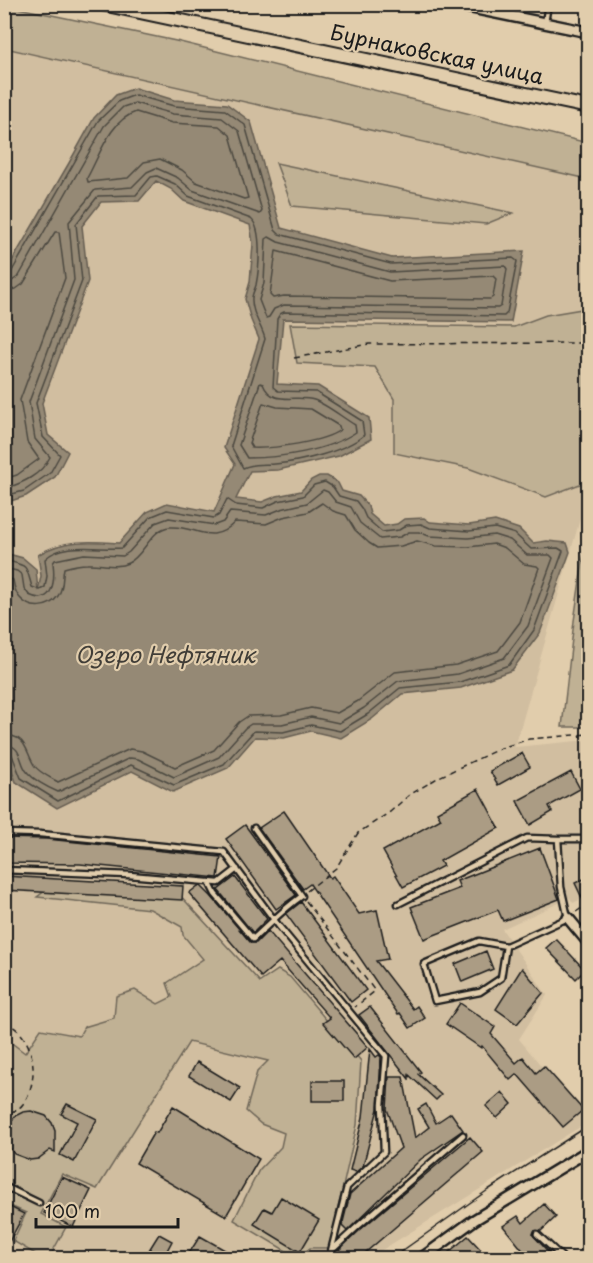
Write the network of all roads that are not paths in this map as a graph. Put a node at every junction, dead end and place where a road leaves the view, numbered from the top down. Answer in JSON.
{"nodes":[{"id":1,"x":102,"y":4,"type":"edge"},
{"id":2,"x":452,"y":4,"type":"edge"},
{"id":3,"x":548,"y":4,"type":"edge"},
{"id":4,"x":544,"y":23,"type":"junction"},
{"id":5,"x":588,"y":32,"type":"edge"},
{"id":6,"x":588,"y":107,"type":"edge"},
{"id":7,"x":254,"y":828,"type":"dead end"},
{"id":8,"x":4,"y":833,"type":"edge"},
{"id":9,"x":588,"y":838,"type":"edge"},
{"id":10,"x":558,"y":839,"type":"junction"},
{"id":11,"x":237,"y":869,"type":"junction"},
{"id":12,"x":4,"y":870,"type":"edge"},
{"id":13,"x":209,"y":882,"type":"junction"},
{"id":14,"x":398,"y":904,"type":"dead end"},
{"id":15,"x":568,"y":918,"type":"junction"},
{"id":16,"x":274,"y":920,"type":"junction"},
{"id":17,"x":588,"y":942,"type":"edge"},
{"id":18,"x":506,"y":946,"type":"junction"},
{"id":19,"x":462,"y":1135,"type":"dead end"},
{"id":20,"x":588,"y":1151,"type":"edge"},
{"id":21,"x":4,"y":1186,"type":"edge"},
{"id":22,"x":39,"y":1203,"type":"dead end"},
{"id":23,"x":537,"y":1234,"type":"dead end"},
{"id":24,"x":332,"y":1251,"type":"junction"},
{"id":25,"x":588,"y":1255,"type":"edge"},
{"id":26,"x":330,"y":1258,"type":"edge"},
{"id":27,"x":422,"y":1258,"type":"edge"},
{"id":28,"x":563,"y":1258,"type":"edge"},
{"id":29,"x":580,"y":1258,"type":"edge"}],
"edges":[{"from":1,"to":6,"type":"main road","name":"Бурнаковская улица"},
{"from":2,"to":4,"type":"street"},
{"from":3,"to":4,"type":"lane"},
{"from":4,"to":5,"type":"street"},
{"from":7,"to":16,"type":"lane"},
{"from":8,"to":11,"type":"lane"},
{"from":9,"to":10,"type":"lane"},
{"from":10,"to":14,"type":"lane"},
{"from":10,"to":15,"type":"lane"},
{"from":11,"to":13,"type":"lane"},
{"from":11,"to":16,"type":"lane"},
{"from":12,"to":13,"type":"lane"},
{"from":13,"to":16,"type":"lane"},
{"from":15,"to":17,"type":"street"},
{"from":15,"to":18,"type":"lane"},
{"from":16,"to":24,"type":"lane"},
{"from":18,"to":18,"type":"lane"},
{"from":19,"to":24,"type":"lane"},
{"from":20,"to":27,"type":"street"},
{"from":21,"to":22,"type":"lane"},
{"from":23,"to":28,"type":"lane"},
{"from":24,"to":26,"type":"lane"},
{"from":25,"to":29,"type":"lane"}]}
